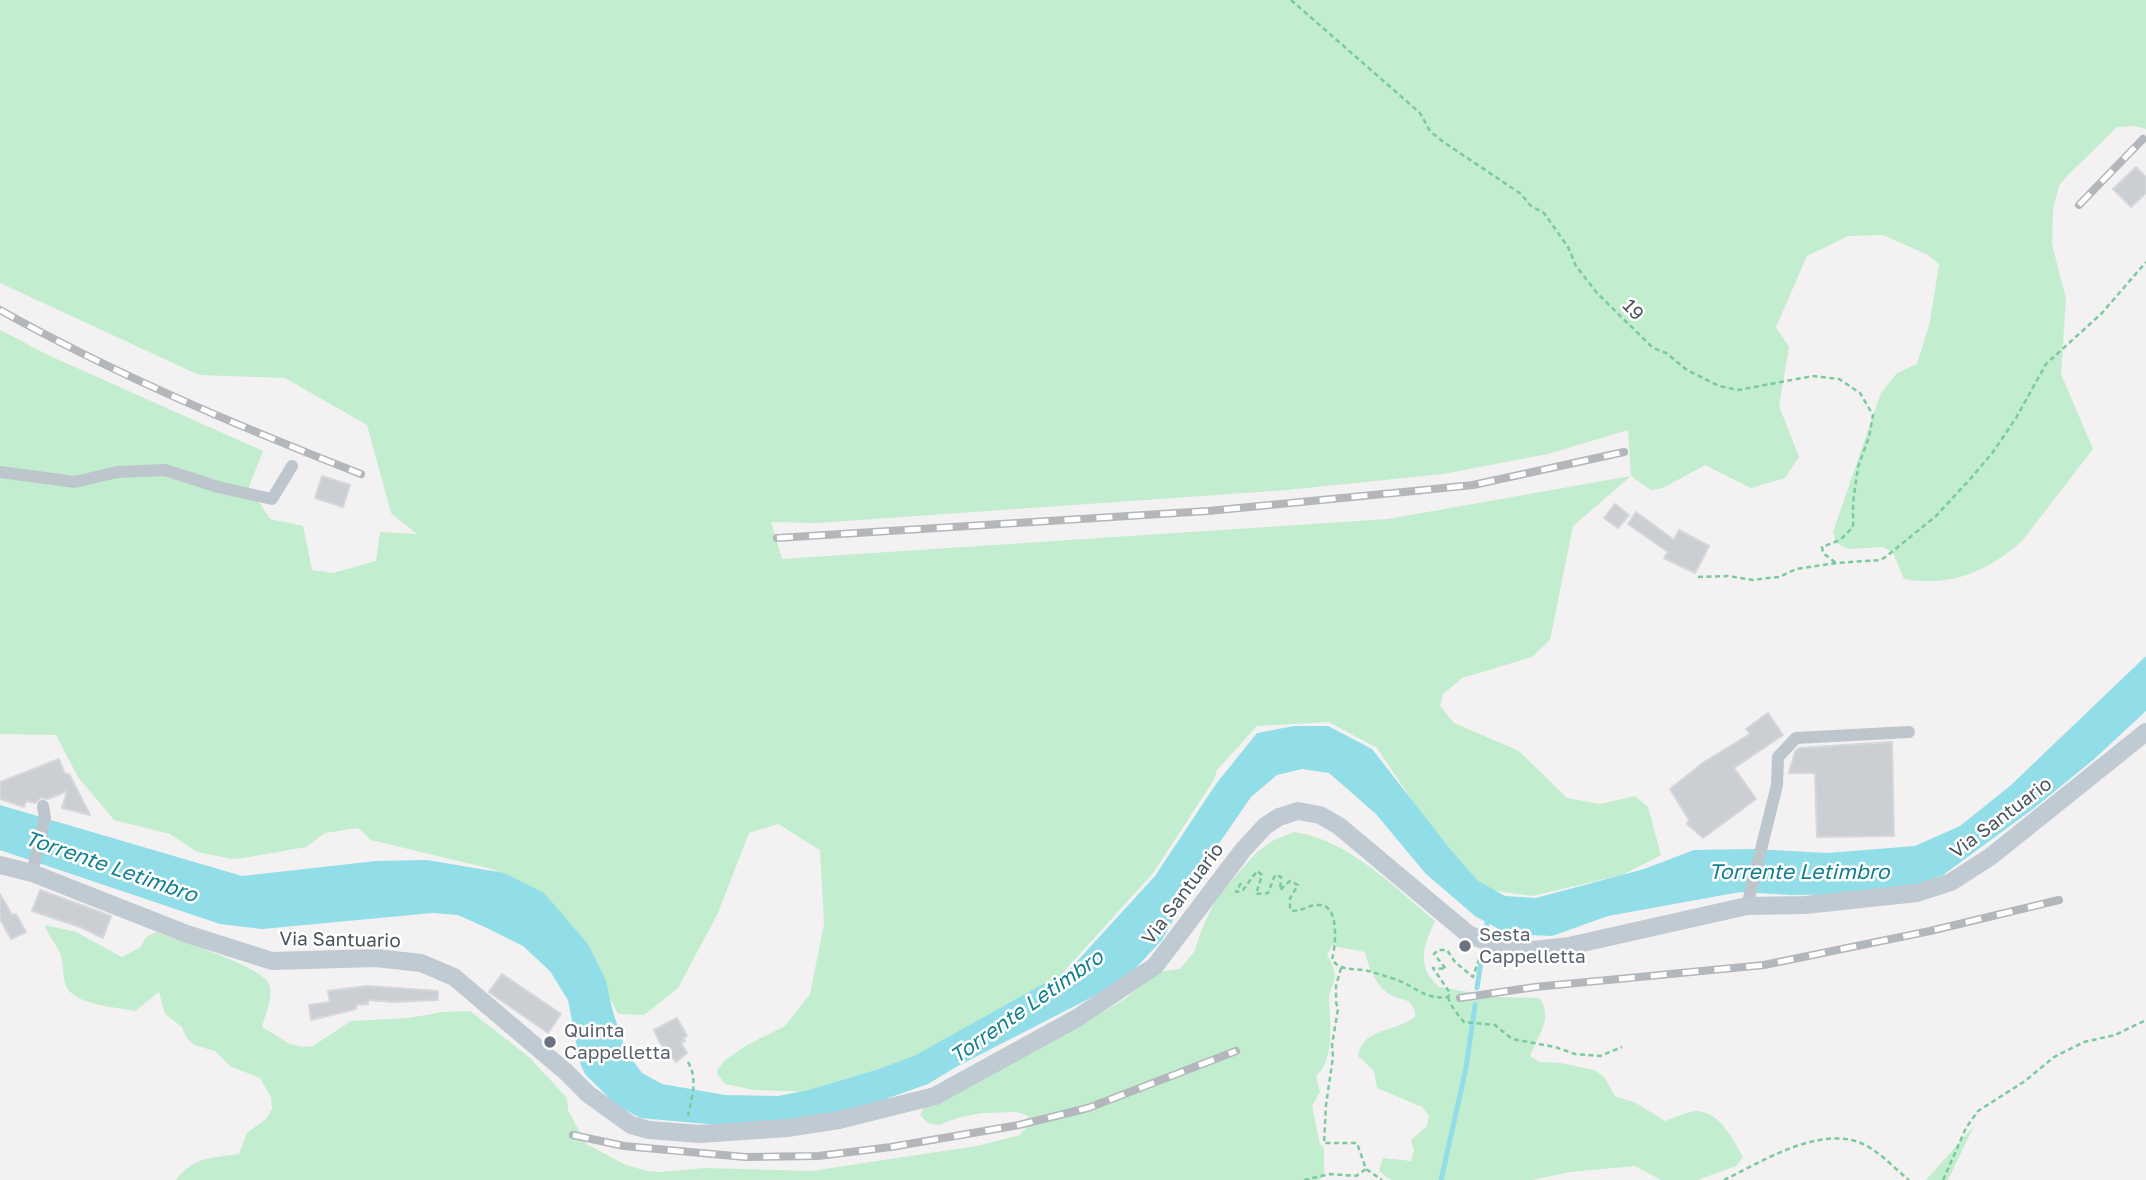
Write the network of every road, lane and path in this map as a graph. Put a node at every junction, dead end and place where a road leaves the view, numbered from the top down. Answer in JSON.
{"nodes":[{"id":1,"x":1291,"y":0,"type":"edge"},
{"id":2,"x":2146,"y":262,"type":"edge"},
{"id":3,"x":292,"y":466,"type":"dead end"},
{"id":4,"x":0,"y":472,"type":"edge"},
{"id":5,"x":1836,"y":563,"type":"junction"},
{"id":6,"x":1698,"y":577,"type":"dead end"},
{"id":7,"x":1909,"y":732,"type":"dead end"},
{"id":8,"x":2146,"y":732,"type":"edge"},
{"id":9,"x":44,"y":812,"type":"dead end"},
{"id":10,"x":0,"y":865,"type":"edge"},
{"id":11,"x":33,"y":868,"type":"junction"},
{"id":12,"x":1241,"y":882,"type":"dead end"},
{"id":13,"x":1747,"y":906,"type":"junction"},
{"id":14,"x":1481,"y":940,"type":"junction"},
{"id":15,"x":1342,"y":968,"type":"junction"},
{"id":16,"x":1448,"y":996,"type":"junction"},
{"id":17,"x":2146,"y":1020,"type":"edge"},
{"id":18,"x":1622,"y":1048,"type":"dead end"},
{"id":19,"x":688,"y":1062,"type":"dead end"},
{"id":20,"x":685,"y":1126,"type":"dead end"},
{"id":21,"x":1366,"y":1169,"type":"junction"},
{"id":22,"x":1304,"y":1180,"type":"edge"},
{"id":23,"x":1382,"y":1180,"type":"edge"},
{"id":24,"x":1724,"y":1180,"type":"edge"},
{"id":25,"x":1909,"y":1180,"type":"edge"},
{"id":26,"x":1943,"y":1180,"type":"edge"}],
"edges":[{"from":1,"to":5,"type":"path","name":"19"},
{"from":2,"to":5,"type":"path"},
{"from":3,"to":4,"type":"street"},
{"from":5,"to":6,"type":"path"},
{"from":7,"to":13,"type":"street"},
{"from":8,"to":13,"type":"main road","name":"Via Santuario"},
{"from":9,"to":11,"type":"street"},
{"from":10,"to":11,"type":"main road","name":"Via Santuario"},
{"from":11,"to":14,"type":"main road","name":"Via Santuario"},
{"from":12,"to":15,"type":"path"},
{"from":13,"to":14,"type":"main road","name":"Via Santuario"},
{"from":14,"to":16,"type":"path"},
{"from":15,"to":16,"type":"path"},
{"from":15,"to":21,"type":"path"},
{"from":16,"to":18,"type":"path"},
{"from":17,"to":26,"type":"path"},
{"from":19,"to":20,"type":"path"},
{"from":21,"to":22,"type":"path"},
{"from":21,"to":23,"type":"path"},
{"from":24,"to":25,"type":"path"}]}
